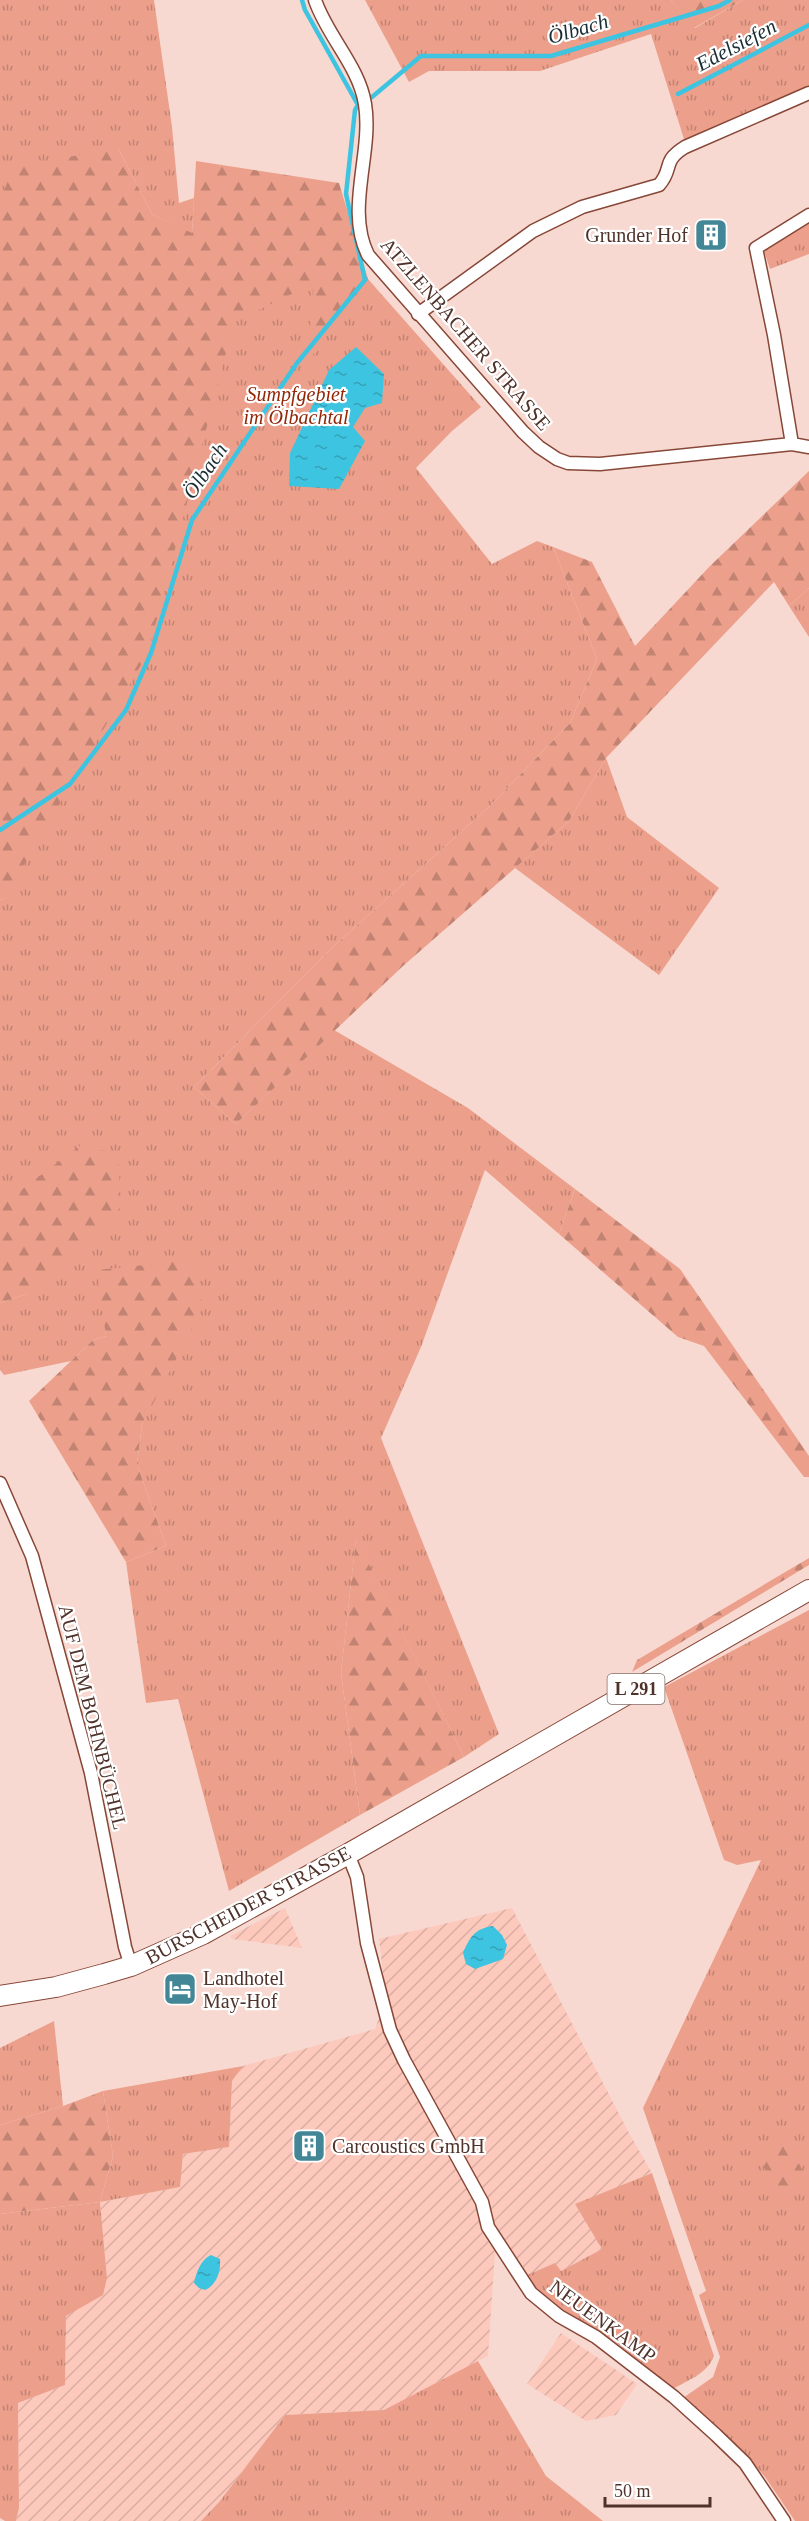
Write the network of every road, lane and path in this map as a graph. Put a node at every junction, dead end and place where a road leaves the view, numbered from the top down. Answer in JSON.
{"nodes":[{"id":1,"x":315,"y":0,"type":"edge"},
{"id":2,"x":809,"y":93,"type":"edge"},
{"id":3,"x":809,"y":215,"type":"edge"},
{"id":4,"x":418,"y":314,"type":"junction"},
{"id":5,"x":792,"y":444,"type":"junction"},
{"id":6,"x":809,"y":447,"type":"edge"},
{"id":7,"x":0,"y":1483,"type":"edge"},
{"id":8,"x":809,"y":1590,"type":"edge"},
{"id":9,"x":348,"y":1854,"type":"junction"},
{"id":10,"x":131,"y":1966,"type":"junction"},
{"id":11,"x":0,"y":1996,"type":"edge"},
{"id":12,"x":784,"y":2521,"type":"edge"}],
"edges":[{"from":1,"to":4,"type":"street","name":"ATZLENBACHER STRASSE"},
{"from":2,"to":4,"type":"street"},
{"from":3,"to":5,"type":"street"},
{"from":4,"to":5,"type":"street","name":"ATZLENBACHER STRASSE"},
{"from":5,"to":6,"type":"street","name":"ATZLENBACHER STRASSE"},
{"from":7,"to":10,"type":"street","name":"AUF DEM BOHNBÜCHEL"},
{"from":8,"to":9,"type":"main road","name":"BURSCHEIDER STRASSE","number":"L 291"},
{"from":9,"to":10,"type":"main road","name":"BURSCHEIDER STRASSE","number":"L 291"},
{"from":9,"to":12,"type":"street","name":"NEUENKAMP"},
{"from":10,"to":11,"type":"main road","name":"BURSCHEIDER STRASSE","number":"L 291"}]}
